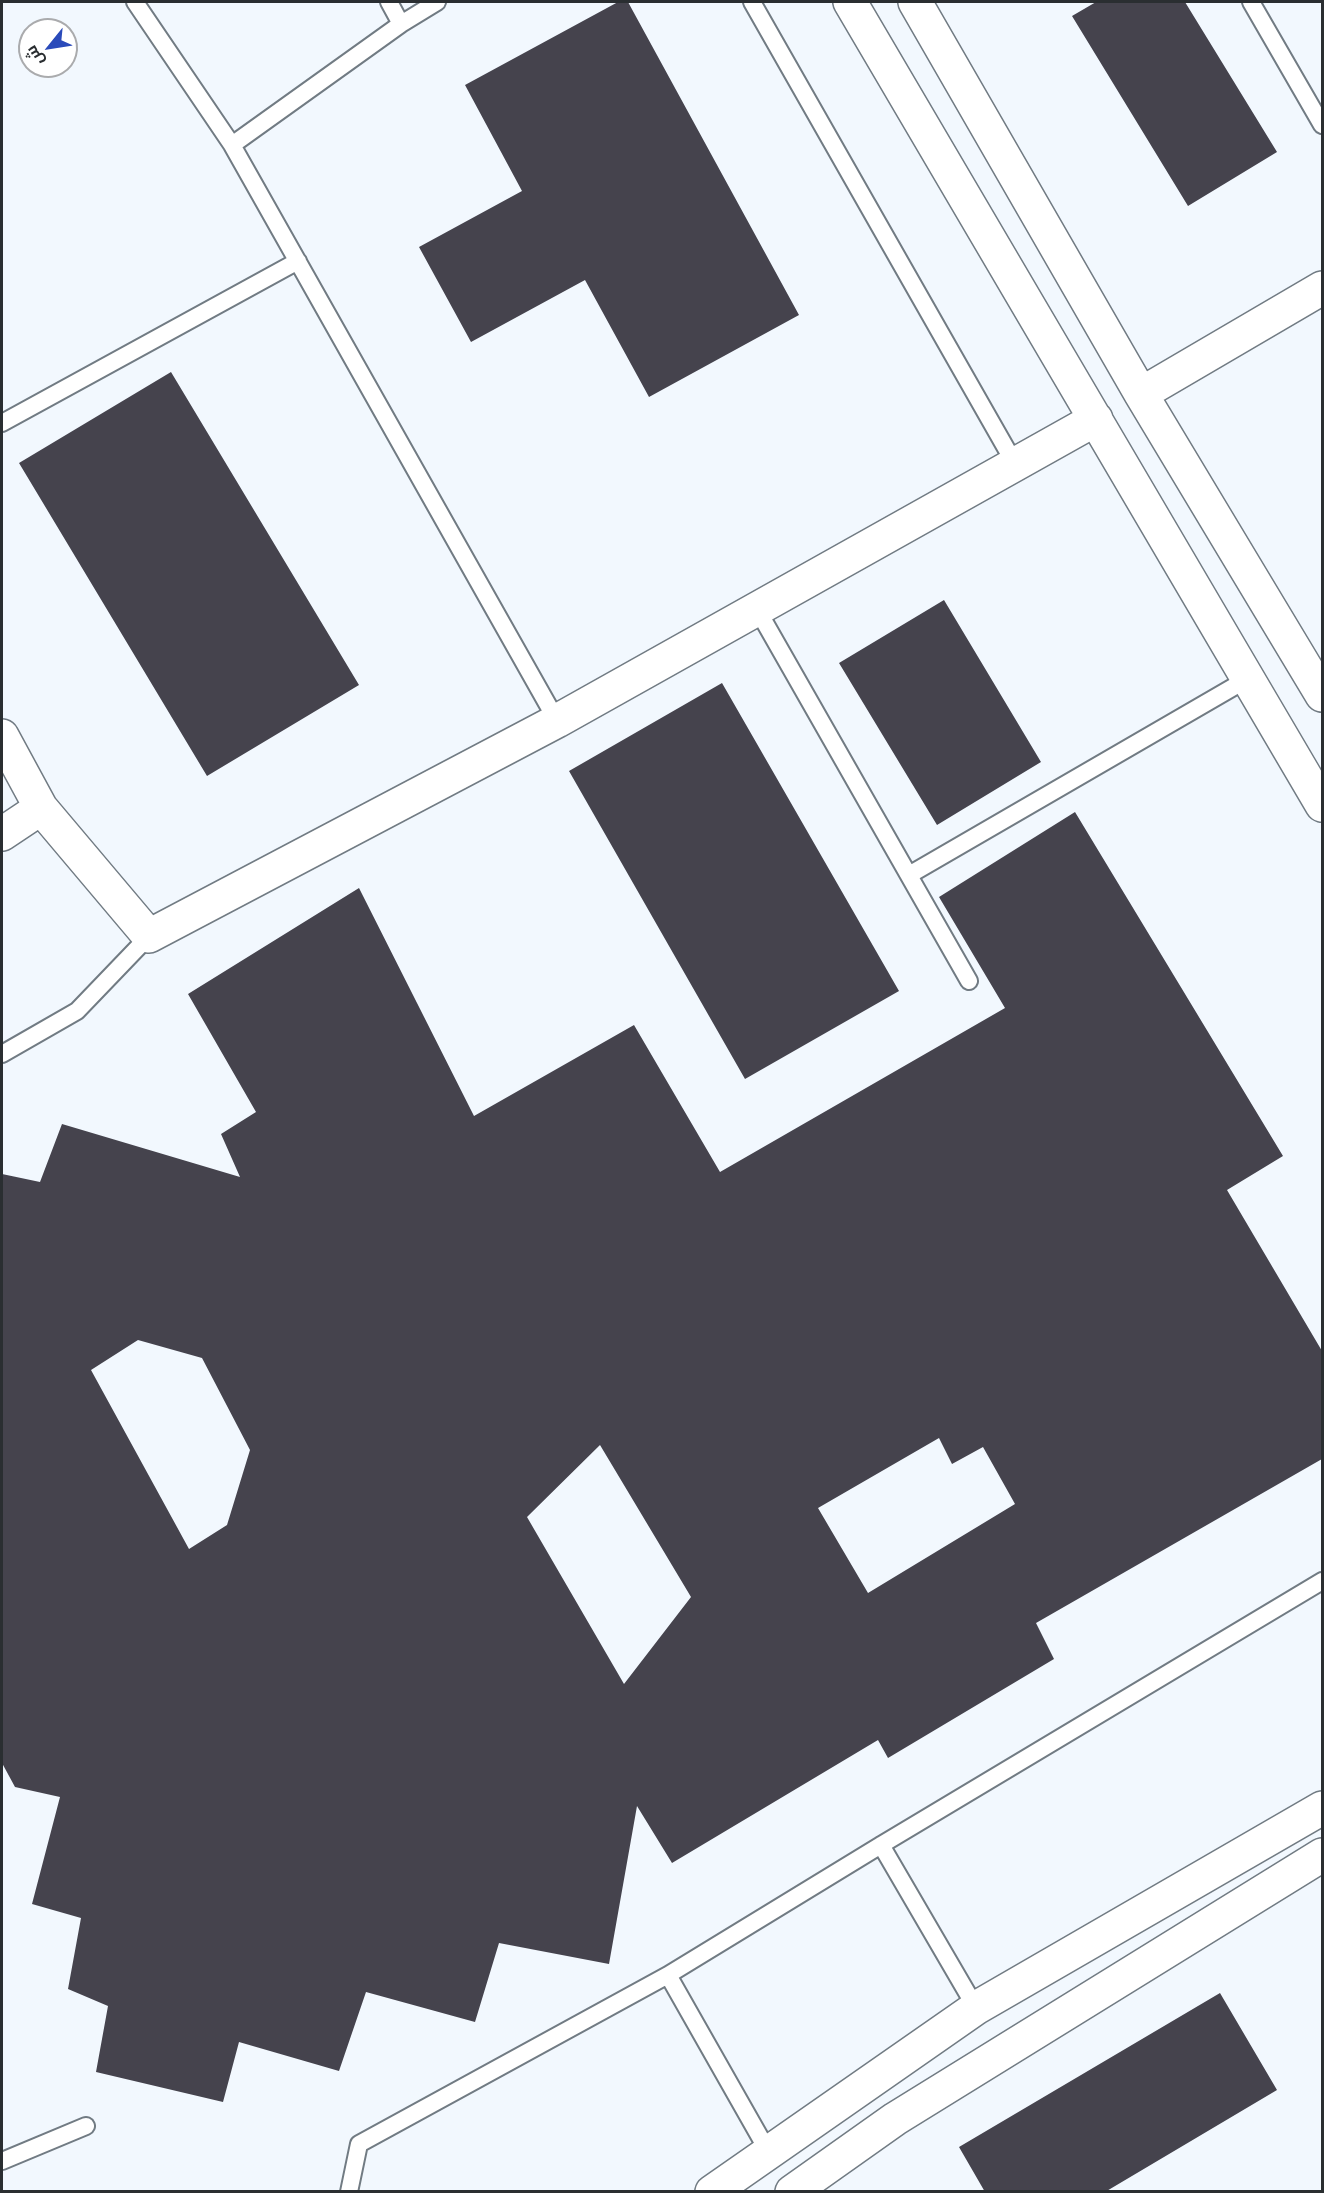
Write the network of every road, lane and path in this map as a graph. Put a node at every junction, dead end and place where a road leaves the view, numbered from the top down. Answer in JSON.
{"nodes":[{"id":1,"x":135,"y":2,"type":"edge"},
{"id":2,"x":389,"y":2,"type":"edge"},
{"id":3,"x":437,"y":2,"type":"edge"},
{"id":4,"x":752,"y":2,"type":"edge"},
{"id":5,"x":850,"y":2,"type":"edge"},
{"id":6,"x":915,"y":2,"type":"edge"},
{"id":7,"x":1251,"y":2,"type":"edge"},
{"id":8,"x":400,"y":24,"type":"junction"},
{"id":9,"x":1323,"y":125,"type":"edge"},
{"id":10,"x":232,"y":145,"type":"junction"},
{"id":11,"x":298,"y":261,"type":"junction"},
{"id":12,"x":1323,"y":288,"type":"edge"},
{"id":13,"x":1141,"y":394,"type":"junction"},
{"id":14,"x":1096,"y":420,"type":"junction"},
{"id":15,"x":2,"y":423,"type":"edge"},
{"id":16,"x":1015,"y":464,"type":"junction"},
{"id":17,"x":757,"y":609,"type":"junction"},
{"id":18,"x":1249,"y":678,"type":"junction"},
{"id":19,"x":1323,"y":695,"type":"edge"},
{"id":20,"x":557,"y":721,"type":"junction"},
{"id":21,"x":2,"y":736,"type":"edge"},
{"id":22,"x":1323,"y":805,"type":"edge"},
{"id":23,"x":41,"y":808,"type":"junction"},
{"id":24,"x":2,"y":834,"type":"edge"},
{"id":25,"x":909,"y":875,"type":"junction"},
{"id":26,"x":149,"y":936,"type":"junction"},
{"id":27,"x":969,"y":981,"type":"dead end"},
{"id":28,"x":2,"y":1054,"type":"edge"},
{"id":29,"x":1323,"y":1581,"type":"edge"},
{"id":30,"x":1323,"y":1808,"type":"edge"},
{"id":31,"x":880,"y":1845,"type":"junction"},
{"id":32,"x":1323,"y":1855,"type":"edge"},
{"id":33,"x":668,"y":1975,"type":"junction"},
{"id":34,"x":976,"y":2008,"type":"junction"},
{"id":35,"x":86,"y":2126,"type":"dead end"},
{"id":36,"x":769,"y":2153,"type":"junction"},
{"id":37,"x":2,"y":2161,"type":"edge"},
{"id":38,"x":349,"y":2192,"type":"edge"},
{"id":39,"x":712,"y":2192,"type":"edge"},
{"id":40,"x":792,"y":2192,"type":"edge"}],
"edges":[{"from":1,"to":10,"type":"lane"},
{"from":2,"to":8,"type":"lane"},
{"from":3,"to":8,"type":"lane"},
{"from":4,"to":16,"type":"lane"},
{"from":5,"to":14,"type":"street"},
{"from":6,"to":13,"type":"street"},
{"from":7,"to":9,"type":"lane"},
{"from":8,"to":10,"type":"lane"},
{"from":10,"to":11,"type":"lane"},
{"from":11,"to":15,"type":"lane"},
{"from":11,"to":20,"type":"lane"},
{"from":12,"to":13,"type":"street"},
{"from":13,"to":19,"type":"street"},
{"from":14,"to":16,"type":"street"},
{"from":14,"to":18,"type":"street"},
{"from":16,"to":17,"type":"street"},
{"from":17,"to":20,"type":"street"},
{"from":17,"to":25,"type":"lane"},
{"from":18,"to":22,"type":"street"},
{"from":18,"to":25,"type":"lane"},
{"from":20,"to":26,"type":"street"},
{"from":21,"to":23,"type":"street"},
{"from":23,"to":24,"type":"street"},
{"from":23,"to":26,"type":"street"},
{"from":25,"to":27,"type":"lane"},
{"from":26,"to":28,"type":"lane"},
{"from":29,"to":31,"type":"lane"},
{"from":30,"to":34,"type":"street"},
{"from":31,"to":33,"type":"lane"},
{"from":31,"to":34,"type":"lane"},
{"from":32,"to":40,"type":"street"},
{"from":33,"to":36,"type":"lane"},
{"from":33,"to":38,"type":"lane"},
{"from":34,"to":36,"type":"street"},
{"from":35,"to":37,"type":"lane"},
{"from":36,"to":39,"type":"street"}]}
